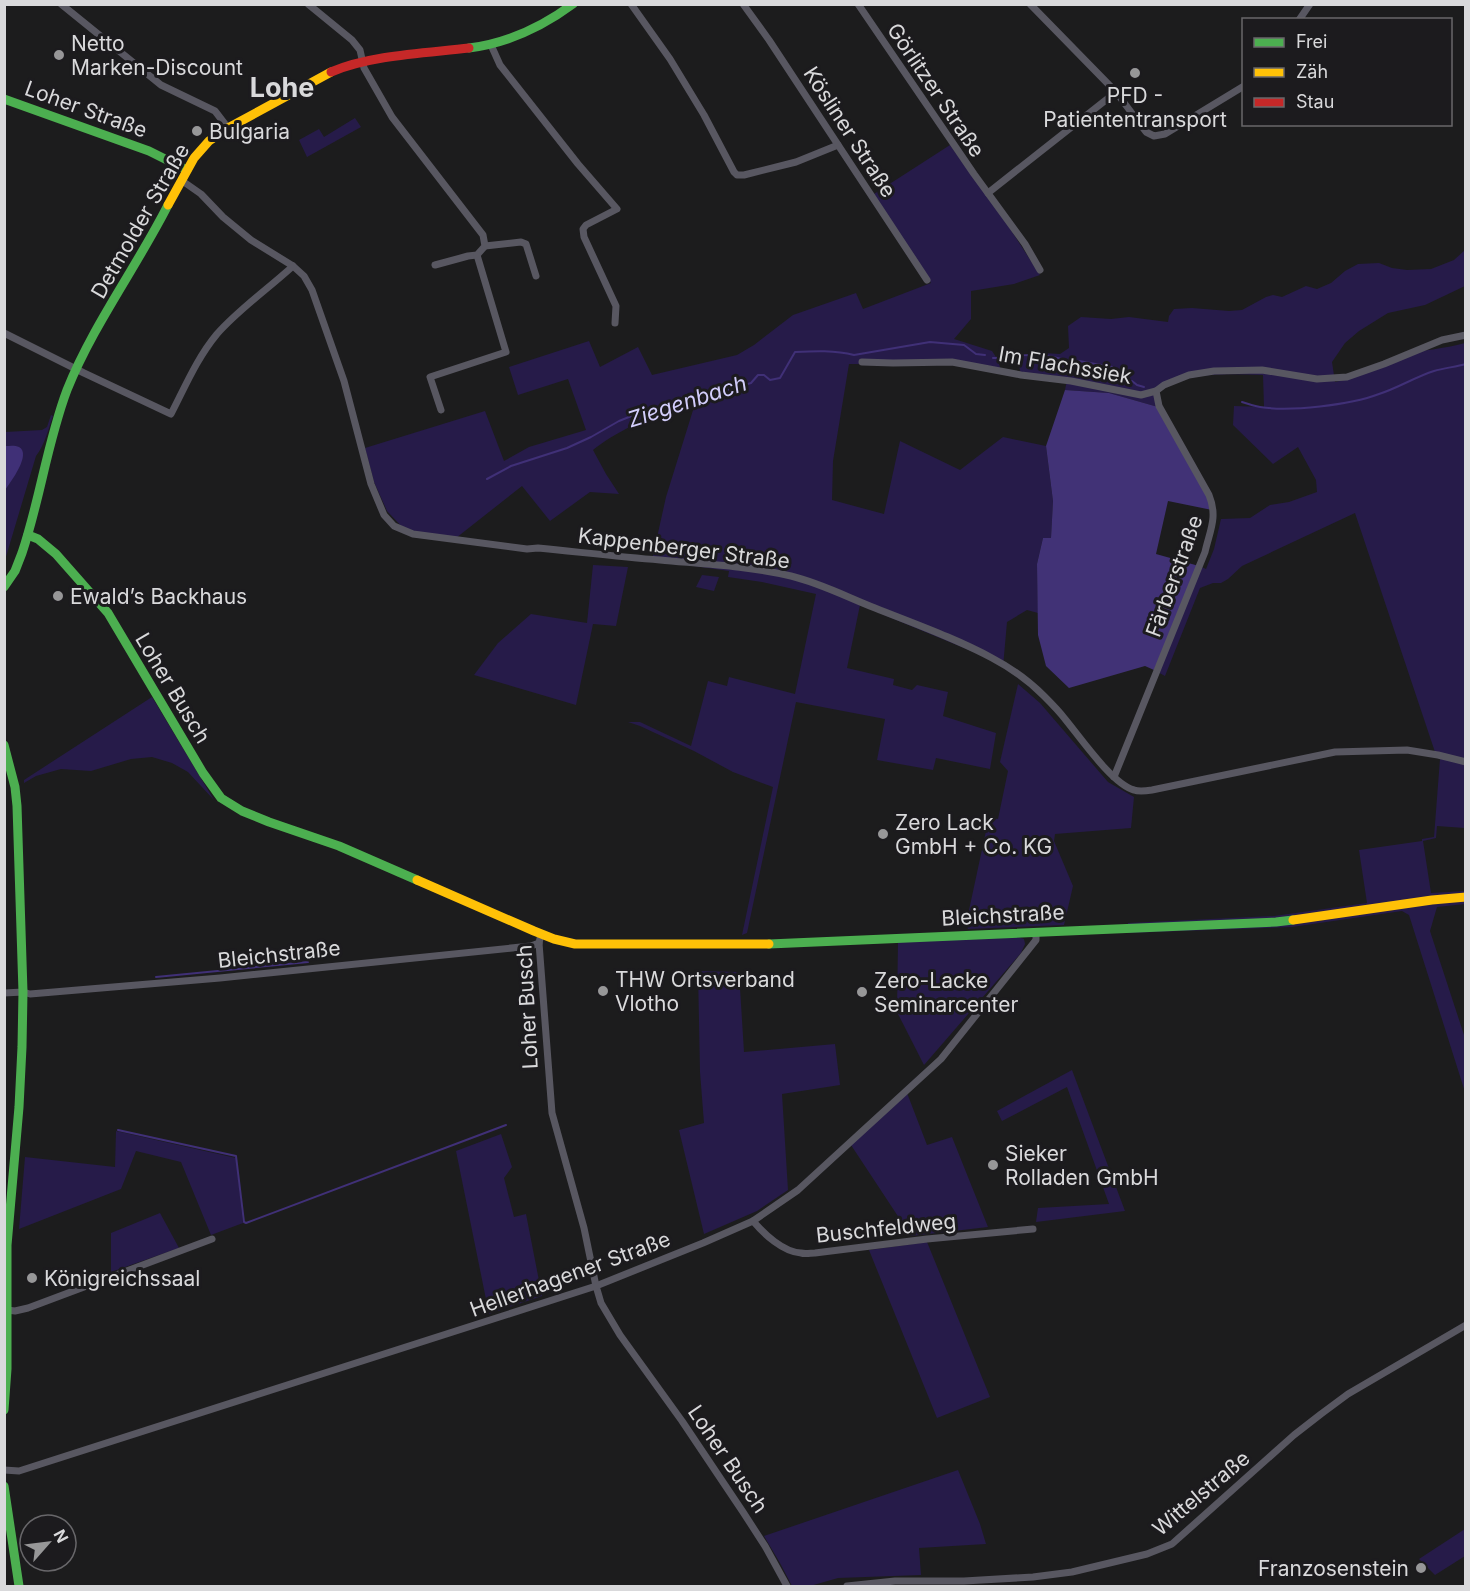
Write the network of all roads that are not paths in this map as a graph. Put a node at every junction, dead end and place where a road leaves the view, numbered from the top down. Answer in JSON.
{"nodes":[{"id":1,"x":61,"y":4,"type":"edge"},
{"id":2,"x":308,"y":4,"type":"edge"},
{"id":3,"x":573,"y":4,"type":"edge"},
{"id":4,"x":631,"y":4,"type":"edge"},
{"id":5,"x":743,"y":4,"type":"edge"},
{"id":6,"x":858,"y":4,"type":"edge"},
{"id":7,"x":1030,"y":4,"type":"edge"},
{"id":8,"x":1310,"y":4,"type":"edge"},
{"id":9,"x":1300,"y":18,"type":"edge"},
{"id":10,"x":491,"y":45,"type":"junction"},
{"id":11,"x":363,"y":61,"type":"junction"},
{"id":12,"x":1242,"y":87,"type":"edge"},
{"id":13,"x":1116,"y":92,"type":"junction"},
{"id":14,"x":4,"y":99,"type":"edge"},
{"id":15,"x":228,"y":128,"type":"junction"},
{"id":16,"x":838,"y":145,"type":"junction"},
{"id":17,"x":187,"y":170,"type":"junction"},
{"id":18,"x":181,"y":180,"type":"junction"},
{"id":19,"x":988,"y":193,"type":"junction"},
{"id":20,"x":485,"y":246,"type":"junction"},
{"id":21,"x":477,"y":255,"type":"junction"},
{"id":22,"x":435,"y":265,"type":"dead end"},
{"id":23,"x":293,"y":266,"type":"junction"},
{"id":24,"x":1040,"y":270,"type":"dead end"},
{"id":25,"x":536,"y":276,"type":"dead end"},
{"id":26,"x":927,"y":280,"type":"dead end"},
{"id":27,"x":615,"y":323,"type":"dead end"},
{"id":28,"x":4,"y":333,"type":"edge"},
{"id":29,"x":1466,"y":335,"type":"edge"},
{"id":30,"x":862,"y":363,"type":"dead end"},
{"id":31,"x":77,"y":370,"type":"junction"},
{"id":32,"x":1156,"y":391,"type":"junction"},
{"id":33,"x":441,"y":410,"type":"dead end"},
{"id":34,"x":28,"y":535,"type":"junction"},
{"id":35,"x":4,"y":587,"type":"edge"},
{"id":36,"x":4,"y":745,"type":"edge"},
{"id":37,"x":1466,"y":762,"type":"edge"},
{"id":38,"x":1114,"y":777,"type":"junction"},
{"id":39,"x":1466,"y":897,"type":"edge"},
{"id":40,"x":1036,"y":932,"type":"junction"},
{"id":41,"x":540,"y":939,"type":"junction"},
{"id":42,"x":23,"y":992,"type":"junction"},
{"id":43,"x":4,"y":993,"type":"edge"},
{"id":44,"x":753,"y":1221,"type":"junction"},
{"id":45,"x":1033,"y":1229,"type":"dead end"},
{"id":46,"x":212,"y":1239,"type":"dead end"},
{"id":47,"x":596,"y":1286,"type":"junction"},
{"id":48,"x":7,"y":1310,"type":"junction"},
{"id":49,"x":1466,"y":1325,"type":"edge"},
{"id":50,"x":4,"y":1410,"type":"edge"},
{"id":51,"x":4,"y":1470,"type":"edge"},
{"id":52,"x":4,"y":1486,"type":"edge"},
{"id":53,"x":19,"y":1587,"type":"edge"},
{"id":54,"x":787,"y":1587,"type":"edge"},
{"id":55,"x":847,"y":1587,"type":"edge"}],
"edges":[{"from":1,"to":15,"type":"street"},
{"from":2,"to":11,"type":"street"},
{"from":3,"to":10,"type":"street","name":"Detmolder Straße"},
{"from":4,"to":16,"type":"street"},
{"from":5,"to":16,"type":"street","name":"Kösliner Straße"},
{"from":6,"to":19,"type":"street","name":"Görlitzer Straße"},
{"from":7,"to":13,"type":"street"},
{"from":8,"to":9,"type":"street"},
{"from":10,"to":11,"type":"street","name":"Detmolder Straße"},
{"from":10,"to":27,"type":"street"},
{"from":11,"to":15,"type":"street","name":"Detmolder Straße"},
{"from":11,"to":20,"type":"street"},
{"from":12,"to":13,"type":"street"},
{"from":13,"to":19,"type":"street"},
{"from":14,"to":17,"type":"street","name":"Loher Straße"},
{"from":15,"to":17,"type":"street","name":"Detmolder Straße"},
{"from":16,"to":26,"type":"street","name":"Kösliner Straße"},
{"from":17,"to":18,"type":"street","name":"Detmolder Straße"},
{"from":18,"to":23,"type":"street","name":"Kappenberger Straße"},
{"from":18,"to":31,"type":"street","name":"Detmolder Straße"},
{"from":19,"to":24,"type":"street","name":"Görlitzer Straße"},
{"from":20,"to":21,"type":"street"},
{"from":20,"to":25,"type":"street"},
{"from":21,"to":22,"type":"street"},
{"from":21,"to":33,"type":"street"},
{"from":23,"to":31,"type":"street"},
{"from":23,"to":38,"type":"street","name":"Kappenberger Straße"},
{"from":28,"to":31,"type":"street"},
{"from":29,"to":32,"type":"street","name":"Im Flachssiek"},
{"from":30,"to":32,"type":"street","name":"Im Flachssiek"},
{"from":31,"to":34,"type":"street","name":"Detmolder Straße"},
{"from":32,"to":38,"type":"street","name":"Färberstraße"},
{"from":34,"to":35,"type":"street","name":"Detmolder Straße"},
{"from":34,"to":41,"type":"street","name":"Loher Busch"},
{"from":36,"to":42,"type":"street"},
{"from":37,"to":38,"type":"street","name":"Kappenberger Straße"},
{"from":39,"to":40,"type":"street","name":"Bleichstraße"},
{"from":40,"to":41,"type":"street","name":"Bleichstraße"},
{"from":40,"to":44,"type":"street","name":"Hellerhagener Straße"},
{"from":41,"to":42,"type":"street","name":"Bleichstraße"},
{"from":41,"to":47,"type":"street","name":"Loher Busch"},
{"from":42,"to":43,"type":"street","name":"Bleichstraße"},
{"from":42,"to":48,"type":"street"},
{"from":44,"to":45,"type":"street","name":"Buschfeldweg"},
{"from":44,"to":47,"type":"street","name":"Hellerhagener Straße"},
{"from":46,"to":48,"type":"street"},
{"from":47,"to":51,"type":"street","name":"Hellerhagener Straße"},
{"from":47,"to":54,"type":"street","name":"Loher Busch"},
{"from":48,"to":50,"type":"street"},
{"from":49,"to":55,"type":"street","name":"Wittelstraße"},
{"from":52,"to":53,"type":"street"}]}
